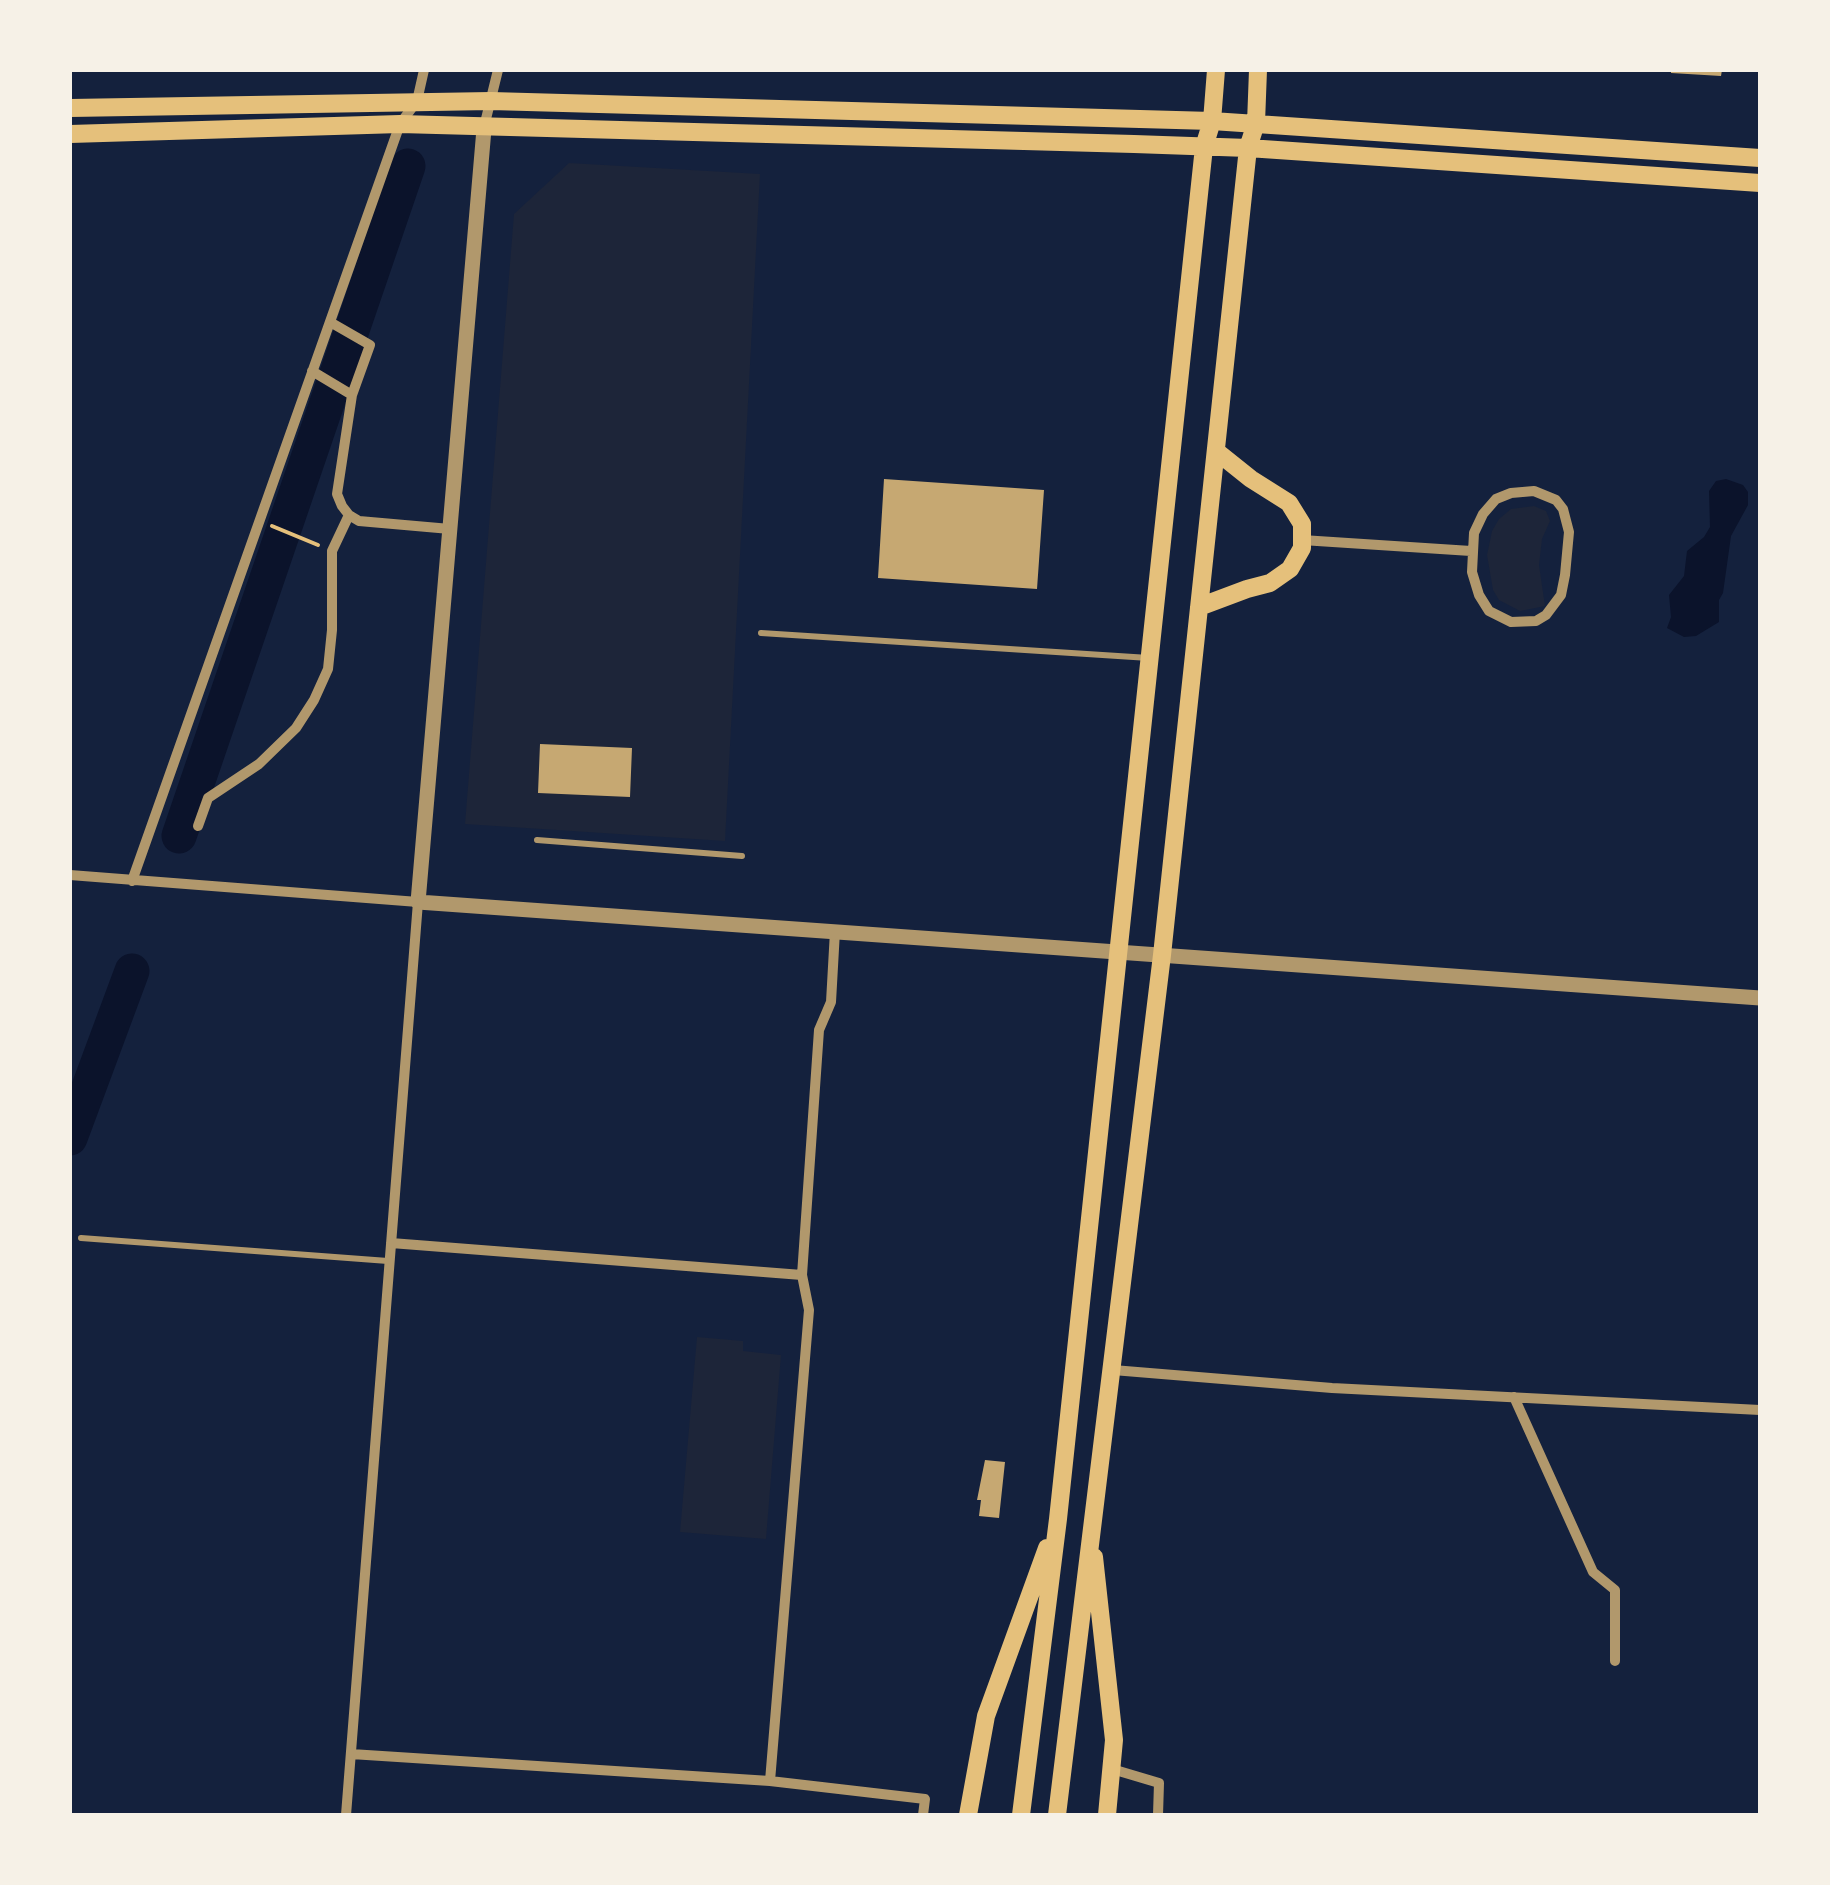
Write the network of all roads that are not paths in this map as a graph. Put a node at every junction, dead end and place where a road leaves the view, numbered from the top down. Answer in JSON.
{"nodes":[{"id":1,"x":424,"y":70,"type":"edge"},
{"id":2,"x":498,"y":70,"type":"edge"},
{"id":3,"x":1216,"y":70,"type":"edge"},
{"id":4,"x":1258,"y":70,"type":"edge"},
{"id":5,"x":417,"y":100,"type":"junction"},
{"id":6,"x":492,"y":101,"type":"junction"},
{"id":7,"x":70,"y":108,"type":"edge"},
{"id":8,"x":1212,"y":120,"type":"junction"},
{"id":9,"x":1256,"y":123,"type":"junction"},
{"id":10,"x":400,"y":124,"type":"junction"},
{"id":11,"x":484,"y":128,"type":"junction"},
{"id":12,"x":70,"y":134,"type":"edge"},
{"id":13,"x":1204,"y":148,"type":"junction"},
{"id":14,"x":1248,"y":148,"type":"junction"},
{"id":15,"x":1760,"y":158,"type":"edge"},
{"id":16,"x":1760,"y":183,"type":"edge"},
{"id":17,"x":330,"y":322,"type":"junction"},
{"id":18,"x":312,"y":371,"type":"junction"},
{"id":19,"x":352,"y":396,"type":"junction"},
{"id":20,"x":1216,"y":451,"type":"junction"},
{"id":21,"x":348,"y":515,"type":"junction"},
{"id":22,"x":450,"y":529,"type":"junction"},
{"id":23,"x":1302,"y":540,"type":"junction"},
{"id":24,"x":1471,"y":551,"type":"junction"},
{"id":25,"x":1199,"y":607,"type":"junction"},
{"id":26,"x":761,"y":633,"type":"dead end"},
{"id":27,"x":1150,"y":658,"type":"junction"},
{"id":28,"x":198,"y":826,"type":"dead end"},
{"id":29,"x":536,"y":840,"type":"dead end"},
{"id":30,"x":742,"y":856,"type":"dead end"},
{"id":31,"x":70,"y":875,"type":"edge"},
{"id":32,"x":132,"y":880,"type":"junction"},
{"id":33,"x":418,"y":902,"type":"junction"},
{"id":34,"x":835,"y":931,"type":"junction"},
{"id":35,"x":1119,"y":951,"type":"junction"},
{"id":36,"x":1162,"y":955,"type":"junction"},
{"id":37,"x":1760,"y":998,"type":"edge"},
{"id":38,"x":81,"y":1238,"type":"dead end"},
{"id":39,"x":391,"y":1243,"type":"junction"},
{"id":40,"x":390,"y":1262,"type":"junction"},
{"id":41,"x":802,"y":1275,"type":"junction"},
{"id":42,"x":1113,"y":1370,"type":"junction"},
{"id":43,"x":1514,"y":1396,"type":"junction"},
{"id":44,"x":1760,"y":1410,"type":"edge"},
{"id":45,"x":1058,"y":1519,"type":"junction"},
{"id":46,"x":1090,"y":1522,"type":"junction"},
{"id":47,"x":1616,"y":1661,"type":"dead end"},
{"id":48,"x":351,"y":1754,"type":"junction"},
{"id":49,"x":1112,"y":1769,"type":"junction"},
{"id":50,"x":770,"y":1781,"type":"junction"},
{"id":51,"x":346,"y":1815,"type":"edge"},
{"id":52,"x":923,"y":1815,"type":"edge"},
{"id":53,"x":968,"y":1815,"type":"edge"},
{"id":54,"x":1022,"y":1815,"type":"edge"},
{"id":55,"x":1057,"y":1815,"type":"edge"},
{"id":56,"x":1107,"y":1815,"type":"edge"},
{"id":57,"x":1158,"y":1815,"type":"edge"}],
"edges":[{"from":1,"to":5,"type":"street"},
{"from":2,"to":6,"type":"street"},
{"from":3,"to":8,"type":"main road"},
{"from":4,"to":9,"type":"main road"},
{"from":5,"to":6,"type":"main road"},
{"from":5,"to":7,"type":"main road"},
{"from":5,"to":10,"type":"street"},
{"from":6,"to":8,"type":"main road"},
{"from":6,"to":11,"type":"street"},
{"from":8,"to":9,"type":"main road"},
{"from":8,"to":13,"type":"main road"},
{"from":9,"to":14,"type":"main road"},
{"from":9,"to":15,"type":"main road"},
{"from":10,"to":11,"type":"main road"},
{"from":10,"to":12,"type":"main road"},
{"from":10,"to":17,"type":"street"},
{"from":11,"to":13,"type":"main road"},
{"from":11,"to":22,"type":"street"},
{"from":13,"to":14,"type":"main road"},
{"from":13,"to":27,"type":"main road"},
{"from":14,"to":16,"type":"main road"},
{"from":14,"to":20,"type":"main road"},
{"from":17,"to":18,"type":"street"},
{"from":17,"to":19,"type":"street"},
{"from":18,"to":19,"type":"street"},
{"from":18,"to":32,"type":"street"},
{"from":19,"to":21,"type":"street"},
{"from":20,"to":23,"type":"main road"},
{"from":20,"to":25,"type":"main road"},
{"from":21,"to":22,"type":"street"},
{"from":21,"to":28,"type":"street"},
{"from":22,"to":33,"type":"street"},
{"from":23,"to":24,"type":"street"},
{"from":23,"to":25,"type":"main road"},
{"from":24,"to":24,"type":"street"},
{"from":25,"to":36,"type":"main road"},
{"from":26,"to":27,"type":"lane"},
{"from":27,"to":35,"type":"main road"},
{"from":29,"to":30,"type":"lane"},
{"from":31,"to":32,"type":"street"},
{"from":32,"to":33,"type":"street"},
{"from":33,"to":34,"type":"street"},
{"from":33,"to":39,"type":"street"},
{"from":34,"to":35,"type":"street"},
{"from":34,"to":41,"type":"street"},
{"from":35,"to":36,"type":"street"},
{"from":35,"to":45,"type":"main road"},
{"from":36,"to":37,"type":"street"},
{"from":36,"to":42,"type":"main road"},
{"from":38,"to":40,"type":"lane"},
{"from":39,"to":40,"type":"street"},
{"from":39,"to":41,"type":"street"},
{"from":40,"to":48,"type":"street"},
{"from":41,"to":50,"type":"street"},
{"from":42,"to":43,"type":"street"},
{"from":42,"to":46,"type":"main road"},
{"from":43,"to":44,"type":"street"},
{"from":43,"to":47,"type":"street"},
{"from":45,"to":53,"type":"main road"},
{"from":45,"to":54,"type":"main road"},
{"from":46,"to":49,"type":"main road"},
{"from":46,"to":55,"type":"main road"},
{"from":48,"to":50,"type":"street"},
{"from":48,"to":51,"type":"street"},
{"from":49,"to":56,"type":"main road"},
{"from":49,"to":57,"type":"street"},
{"from":50,"to":52,"type":"street"}]}
